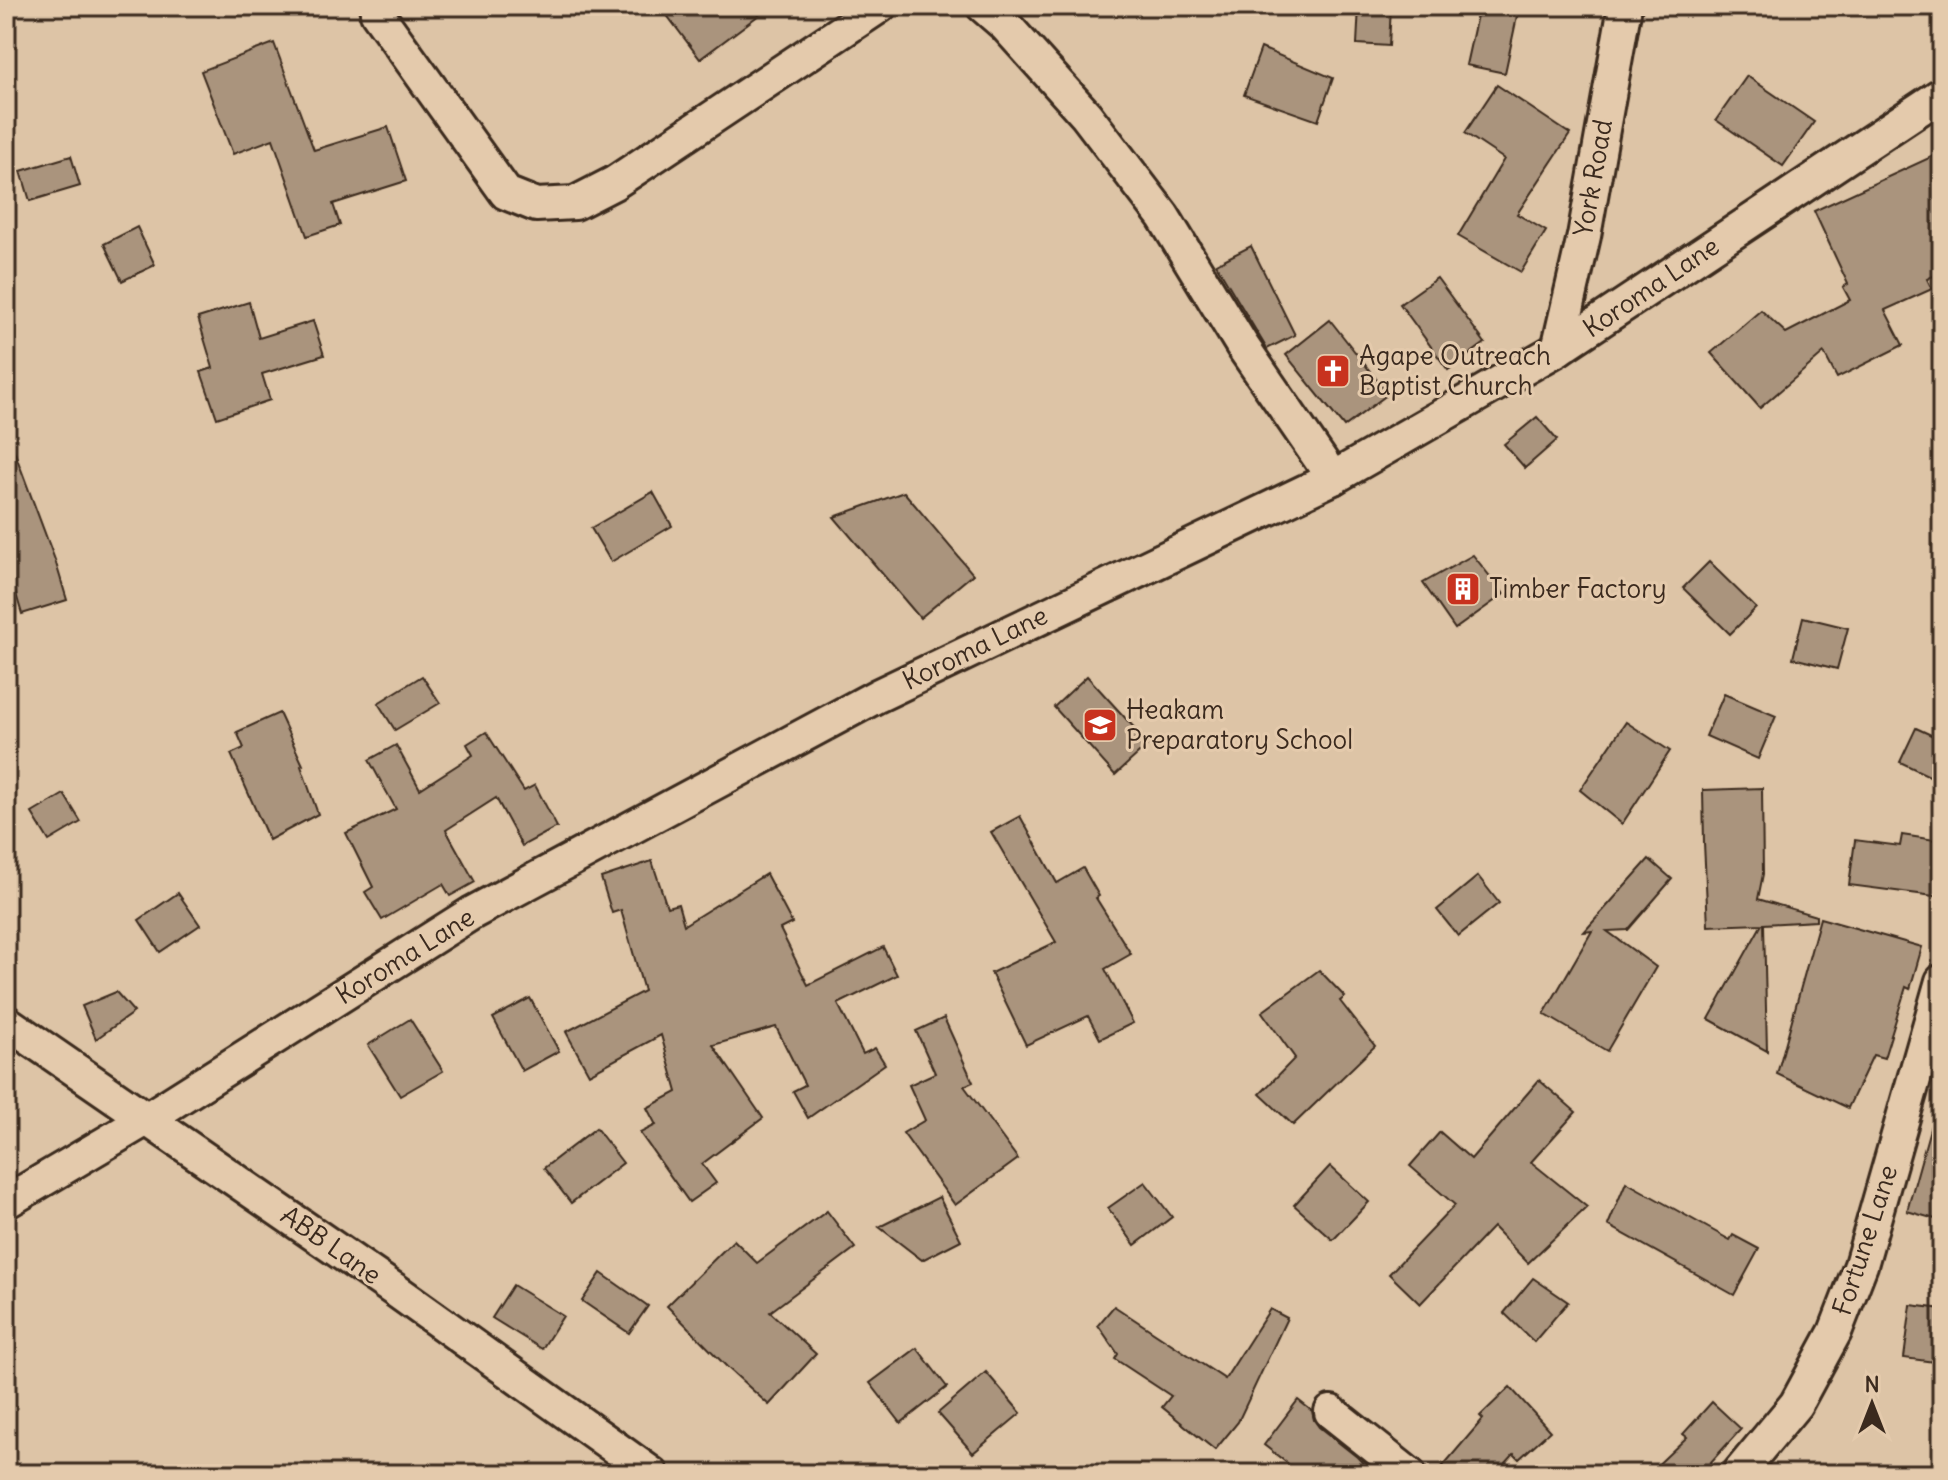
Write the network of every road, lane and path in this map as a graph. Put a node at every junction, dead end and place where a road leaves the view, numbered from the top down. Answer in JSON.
{"nodes":[{"id":1,"x":880,"y":6,"type":"edge"},
{"id":2,"x":983,"y":6,"type":"edge"},
{"id":3,"x":1625,"y":6,"type":"edge"},
{"id":4,"x":377,"y":13,"type":"dead end"},
{"id":5,"x":1942,"y":94,"type":"edge"},
{"id":6,"x":1558,"y":349,"type":"junction"},
{"id":7,"x":1333,"y":478,"type":"junction"},
{"id":8,"x":1942,"y":981,"type":"edge"},
{"id":9,"x":6,"y":1022,"type":"edge"},
{"id":10,"x":148,"y":1118,"type":"junction"},
{"id":11,"x":6,"y":1202,"type":"edge"},
{"id":12,"x":1331,"y":1412,"type":"dead end"},
{"id":13,"x":652,"y":1474,"type":"edge"},
{"id":14,"x":1409,"y":1474,"type":"edge"},
{"id":15,"x":1738,"y":1474,"type":"edge"}],
"edges":[{"from":1,"to":4,"type":"street"},
{"from":2,"to":7,"type":"street"},
{"from":3,"to":6,"type":"street","name":"York Road"},
{"from":5,"to":6,"type":"street","name":"Koroma Lane"},
{"from":6,"to":7,"type":"street","name":"Koroma Lane"},
{"from":7,"to":10,"type":"street","name":"Koroma Lane"},
{"from":8,"to":15,"type":"street","name":"Fortune Lane"},
{"from":9,"to":10,"type":"street","name":"ABB Lane"},
{"from":10,"to":11,"type":"street","name":"Koroma Lane"},
{"from":10,"to":13,"type":"street","name":"ABB Lane"},
{"from":12,"to":14,"type":"street"}]}
